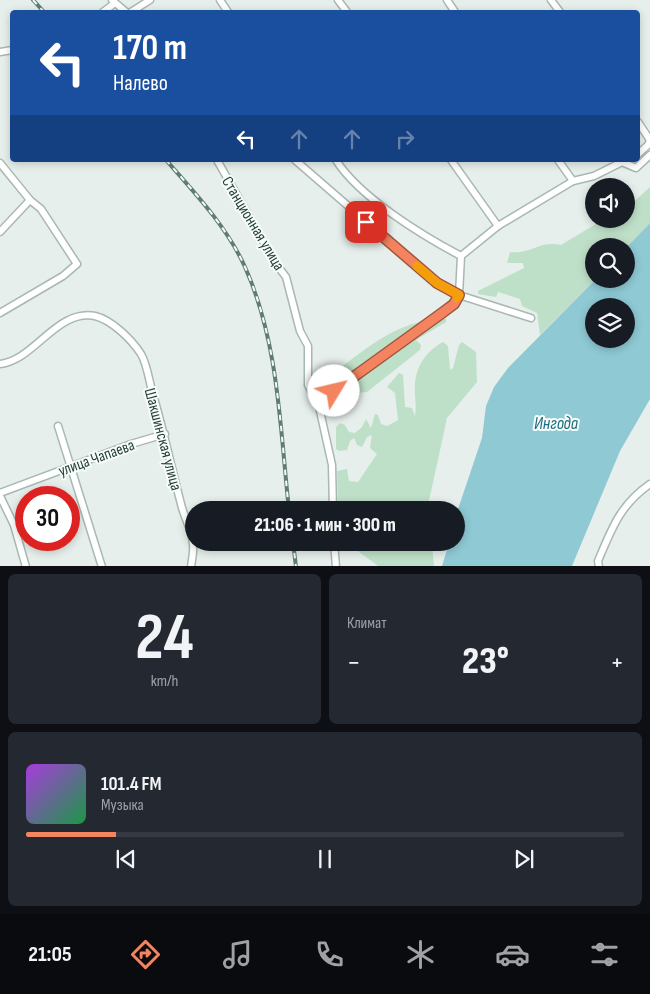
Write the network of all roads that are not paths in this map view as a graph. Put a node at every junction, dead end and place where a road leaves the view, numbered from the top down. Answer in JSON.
{"nodes":[{"id":1,"x":150,"y":0,"type":"edge"},
{"id":2,"x":134,"y":10,"type":"edge"},
{"id":3,"x":640,"y":125,"type":"edge"},
{"id":4,"x":650,"y":140,"type":"edge"},
{"id":5,"x":640,"y":152,"type":"edge"},
{"id":6,"x":650,"y":155,"type":"edge"},
{"id":7,"x":217,"y":162,"type":"edge"},
{"id":8,"x":297,"y":162,"type":"edge"},
{"id":9,"x":338,"y":162,"type":"edge"},
{"id":10,"x":452,"y":162,"type":"edge"},
{"id":11,"x":559,"y":162,"type":"edge"},
{"id":12,"x":622,"y":162,"type":"edge"},
{"id":13,"x":626,"y":162,"type":"edge"},
{"id":14,"x":0,"y":163,"type":"edge"},
{"id":15,"x":574,"y":182,"type":"junction"},
{"id":16,"x":30,"y":200,"type":"junction"},
{"id":17,"x":498,"y":226,"type":"junction"},
{"id":18,"x":0,"y":232,"type":"edge"},
{"id":19,"x":461,"y":256,"type":"junction"},
{"id":20,"x":459,"y":295,"type":"junction"},
{"id":21,"x":0,"y":312,"type":"edge"},
{"id":22,"x":531,"y":318,"type":"dead end"},
{"id":23,"x":0,"y":364,"type":"edge"},
{"id":24,"x":318,"y":402,"type":"junction"},
{"id":25,"x":58,"y":426,"type":"dead end"},
{"id":26,"x":165,"y":434,"type":"junction"},
{"id":27,"x":71,"y":467,"type":"junction"},
{"id":28,"x":650,"y":484,"type":"edge"},
{"id":29,"x":0,"y":494,"type":"edge"},
{"id":30,"x":333,"y":501,"type":"edge"},
{"id":31,"x":335,"y":551,"type":"edge"},
{"id":32,"x":26,"y":566,"type":"edge"},
{"id":33,"x":102,"y":566,"type":"edge"},
{"id":34,"x":191,"y":566,"type":"edge"},
{"id":35,"x":336,"y":566,"type":"edge"},
{"id":36,"x":599,"y":566,"type":"edge"}],
"edges":[{"from":1,"to":2,"type":"street"},
{"from":3,"to":4,"type":"street"},
{"from":4,"to":5,"type":"street"},
{"from":6,"to":13,"type":"street"},
{"from":7,"to":24,"type":"street","name":"Станционная улица"},
{"from":8,"to":20,"type":"street"},
{"from":9,"to":19,"type":"street"},
{"from":10,"to":17,"type":"street"},
{"from":11,"to":15,"type":"street"},
{"from":12,"to":15,"type":"street"},
{"from":14,"to":16,"type":"street"},
{"from":15,"to":17,"type":"street"},
{"from":16,"to":18,"type":"street"},
{"from":16,"to":21,"type":"street"},
{"from":17,"to":19,"type":"street"},
{"from":19,"to":20,"type":"street"},
{"from":20,"to":22,"type":"street"},
{"from":20,"to":24,"type":"street"},
{"from":23,"to":26,"type":"street","name":"Шакшинская улица"},
{"from":24,"to":30,"type":"street","name":"Станционная улица"},
{"from":25,"to":27,"type":"street"},
{"from":26,"to":27,"type":"street","name":"улица Чапаева"},
{"from":26,"to":34,"type":"street","name":"Шакшинская улица"},
{"from":27,"to":29,"type":"street","name":"улица Чапаева"},
{"from":27,"to":33,"type":"street"},
{"from":28,"to":36,"type":"street"},
{"from":29,"to":32,"type":"street"},
{"from":31,"to":35,"type":"street"}]}
